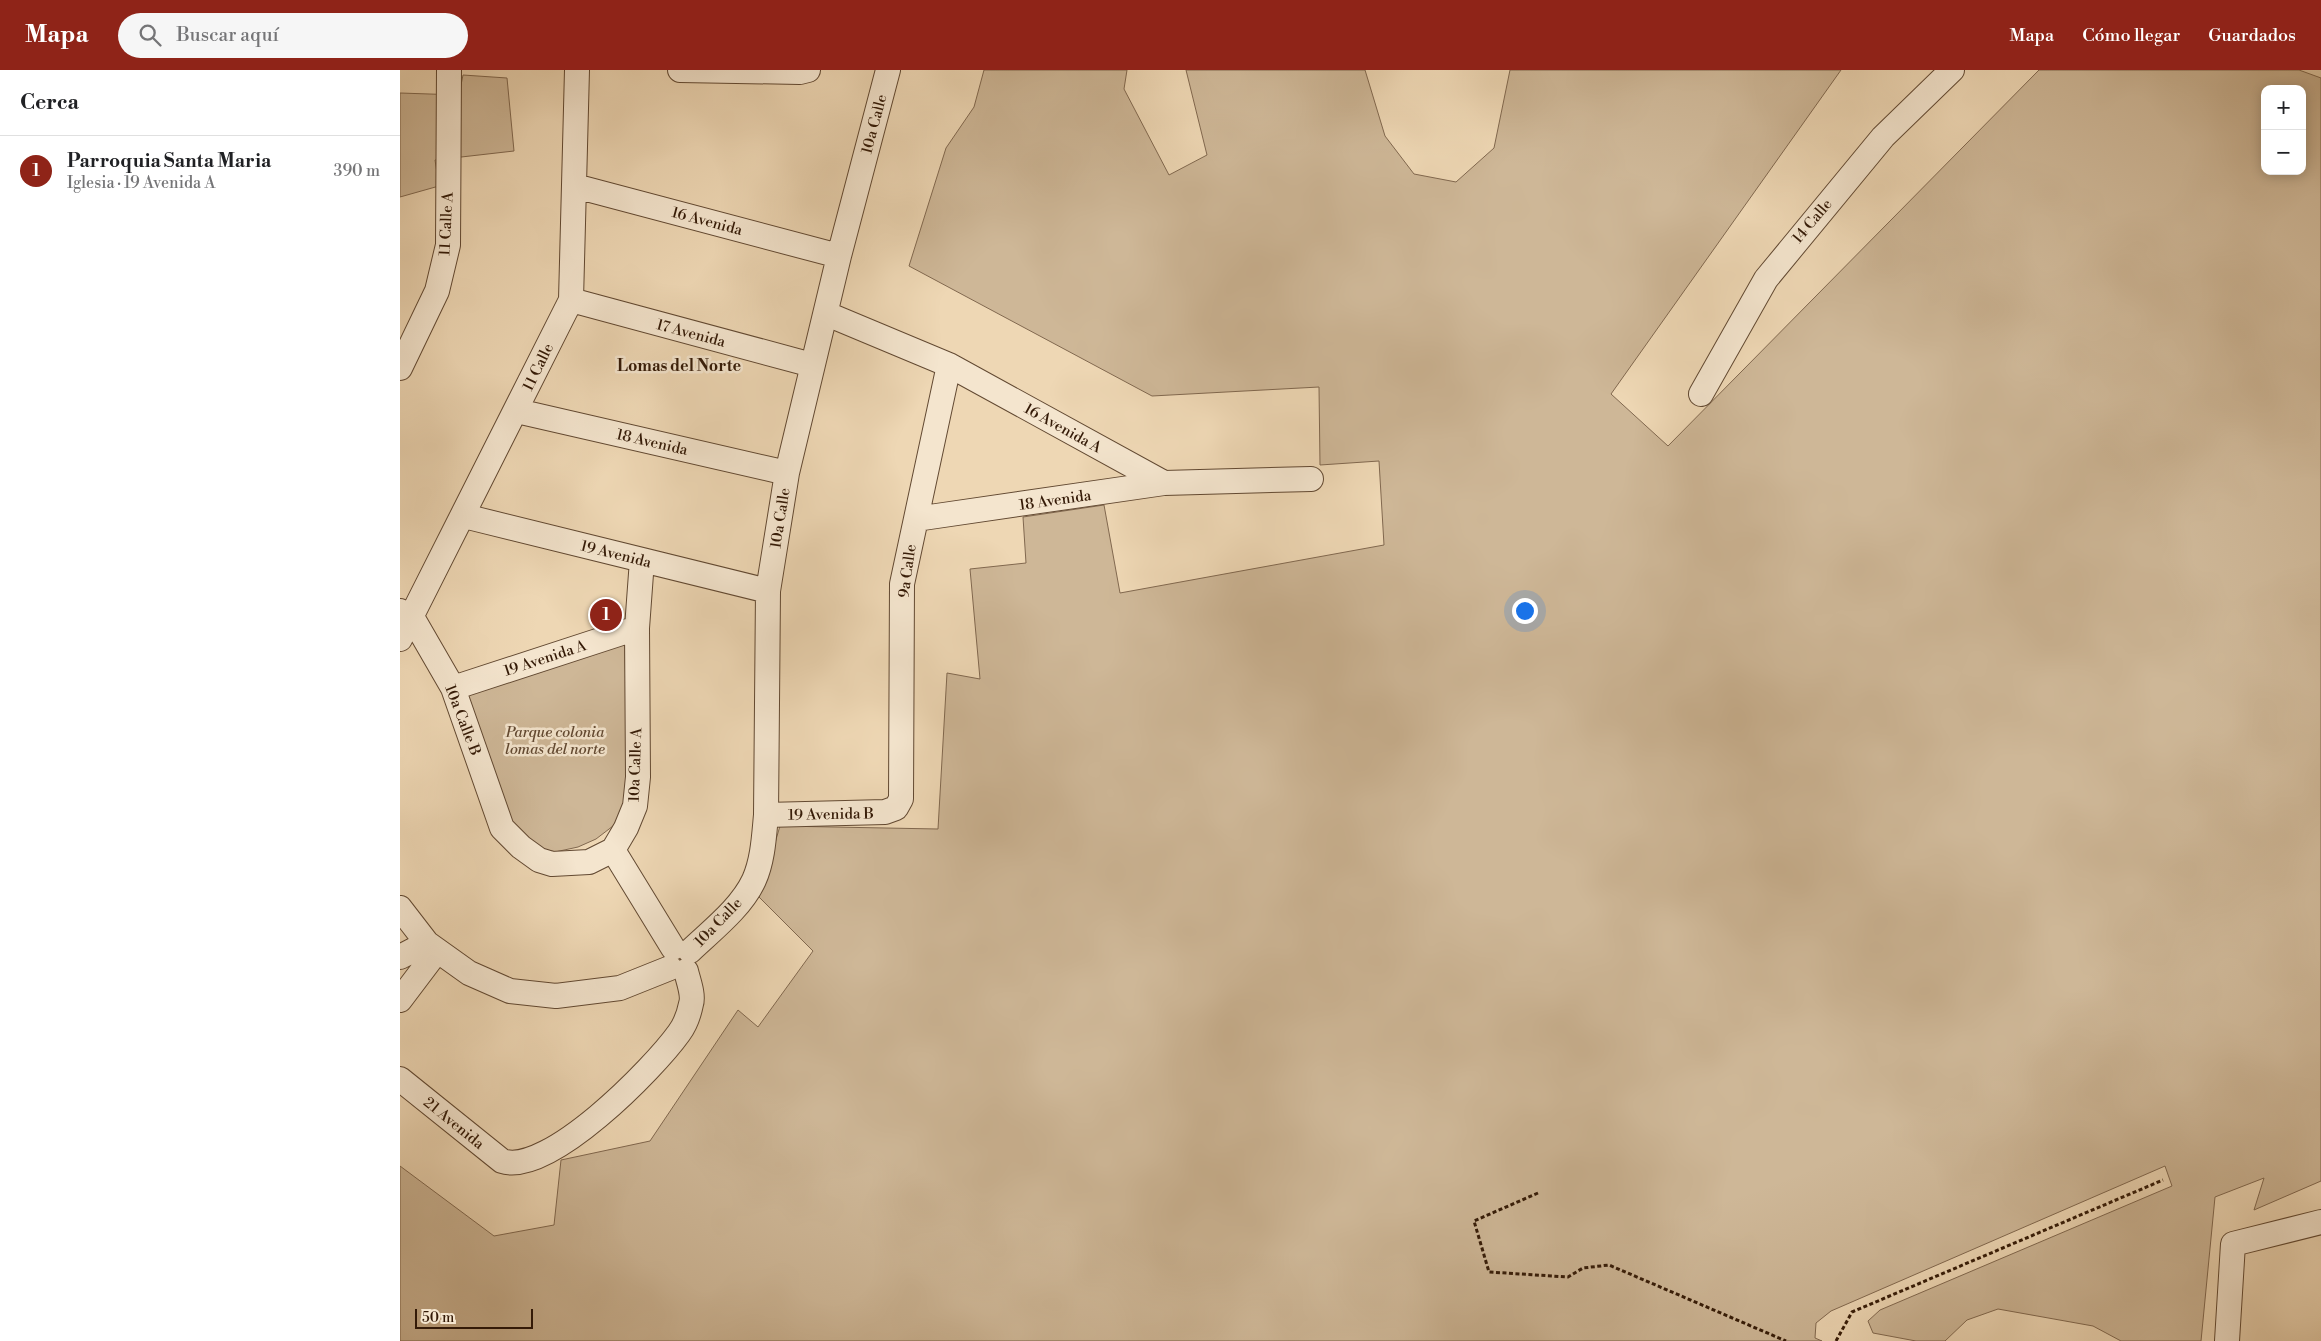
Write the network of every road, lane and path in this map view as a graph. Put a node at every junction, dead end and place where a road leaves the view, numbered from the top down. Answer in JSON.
{"nodes":[{"id":1,"x":450,"y":70,"type":"edge"},
{"id":2,"x":577,"y":70,"type":"edge"},
{"id":3,"x":680,"y":70,"type":"edge"},
{"id":4,"x":808,"y":70,"type":"edge"},
{"id":5,"x":888,"y":70,"type":"edge"},
{"id":6,"x":1948,"y":71,"type":"edge"},
{"id":7,"x":574,"y":186,"type":"junction"},
{"id":8,"x":839,"y":256,"type":"junction"},
{"id":9,"x":571,"y":300,"type":"junction"},
{"id":10,"x":827,"y":314,"type":"junction"},
{"id":11,"x":812,"y":365,"type":"junction"},
{"id":12,"x":950,"y":365,"type":"junction"},
{"id":13,"x":400,"y":368,"type":"edge"},
{"id":14,"x":1701,"y":394,"type":"dead end"},
{"id":15,"x":517,"y":411,"type":"junction"},
{"id":16,"x":787,"y":473,"type":"junction"},
{"id":17,"x":1311,"y":479,"type":"dead end"},
{"id":18,"x":1164,"y":483,"type":"junction"},
{"id":19,"x":464,"y":516,"type":"junction"},
{"id":20,"x":916,"y":519,"type":"junction"},
{"id":21,"x":642,"y":560,"type":"junction"},
{"id":22,"x":768,"y":591,"type":"junction"},
{"id":23,"x":406,"y":614,"type":"edge"},
{"id":24,"x":637,"y":628,"type":"junction"},
{"id":25,"x":400,"y":638,"type":"edge"},
{"id":26,"x":453,"y":688,"type":"junction"},
{"id":27,"x":896,"y":808,"type":"joint"},
{"id":28,"x":766,"y":815,"type":"junction"},
{"id":29,"x":613,"y":850,"type":"junction"},
{"id":30,"x":400,"y":908,"type":"edge"},
{"id":31,"x":432,"y":947,"type":"junction"},
{"id":32,"x":400,"y":956,"type":"edge"},
{"id":33,"x":680,"y":959,"type":"junction"},
{"id":34,"x":400,"y":1000,"type":"edge"},
{"id":35,"x":400,"y":1079,"type":"edge"},
{"id":36,"x":2163,"y":1180,"type":"dead end"},
{"id":37,"x":1538,"y":1193,"type":"dead end"},
{"id":38,"x":2321,"y":1222,"type":"edge"},
{"id":39,"x":1786,"y":1341,"type":"edge"},
{"id":40,"x":1836,"y":1341,"type":"edge"},
{"id":41,"x":2227,"y":1341,"type":"edge"}],
"edges":[{"from":1,"to":13,"type":"street","name":"11 Calle A"},
{"from":2,"to":7,"type":"street","name":"11 Calle"},
{"from":3,"to":4,"type":"street"},
{"from":5,"to":8,"type":"street","name":"10a Calle"},
{"from":6,"to":14,"type":"street","name":"14 Calle"},
{"from":7,"to":8,"type":"street","name":"16 Avenida"},
{"from":7,"to":9,"type":"street","name":"11 Calle"},
{"from":8,"to":10,"type":"street","name":"10a Calle"},
{"from":9,"to":11,"type":"street","name":"17 Avenida"},
{"from":9,"to":15,"type":"street","name":"11 Calle"},
{"from":10,"to":11,"type":"street","name":"10a Calle"},
{"from":10,"to":12,"type":"street","name":"16 Avenida A"},
{"from":11,"to":16,"type":"street","name":"10a Calle"},
{"from":12,"to":18,"type":"street","name":"16 Avenida A"},
{"from":12,"to":20,"type":"street","name":"9a Calle"},
{"from":15,"to":16,"type":"street","name":"18 Avenida"},
{"from":15,"to":19,"type":"street","name":"11 Calle"},
{"from":16,"to":22,"type":"street","name":"10a Calle"},
{"from":17,"to":18,"type":"street"},
{"from":18,"to":20,"type":"street","name":"18 Avenida"},
{"from":19,"to":21,"type":"street","name":"19 Avenida"},
{"from":19,"to":23,"type":"street","name":"11 Calle"},
{"from":20,"to":27,"type":"street","name":"9a Calle"},
{"from":21,"to":22,"type":"street","name":"19 Avenida"},
{"from":21,"to":24,"type":"street","name":"10a Calle A"},
{"from":22,"to":28,"type":"street","name":"10a Calle"},
{"from":23,"to":25,"type":"street","name":"11 Calle"},
{"from":23,"to":26,"type":"street","name":"10a Calle B"},
{"from":24,"to":26,"type":"street","name":"19 Avenida A"},
{"from":24,"to":29,"type":"street","name":"10a Calle A"},
{"from":26,"to":29,"type":"street","name":"10a Calle B"},
{"from":27,"to":28,"type":"street","name":"19 Avenida B"},
{"from":28,"to":33,"type":"street","name":"10a Calle"},
{"from":29,"to":33,"type":"street"},
{"from":30,"to":31,"type":"street"},
{"from":31,"to":32,"type":"street"},
{"from":31,"to":33,"type":"street"},
{"from":31,"to":34,"type":"street"},
{"from":33,"to":35,"type":"street","name":"21 Avenida"},
{"from":36,"to":40,"type":"path"},
{"from":37,"to":39,"type":"path"},
{"from":38,"to":41,"type":"street"}]}
